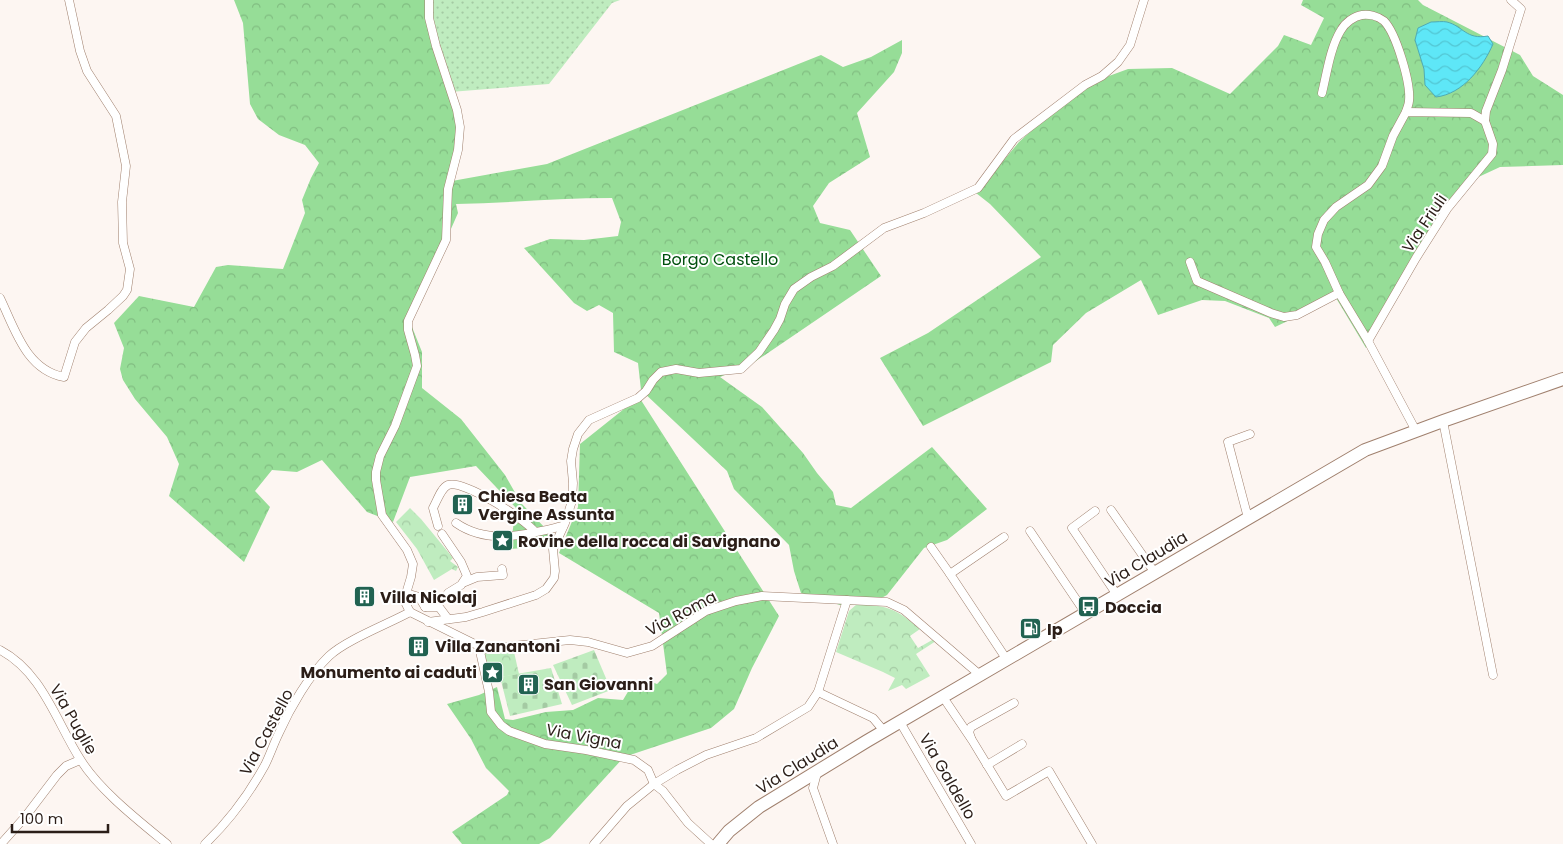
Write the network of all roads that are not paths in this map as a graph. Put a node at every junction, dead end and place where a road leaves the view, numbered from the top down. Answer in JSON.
{"nodes":[{"id":1,"x":69,"y":0,"type":"edge"},
{"id":2,"x":429,"y":0,"type":"edge"},
{"id":3,"x":1144,"y":0,"type":"edge"},
{"id":4,"x":1511,"y":0,"type":"edge"},
{"id":5,"x":1322,"y":93,"type":"dead end"},
{"id":6,"x":1406,"y":112,"type":"junction"},
{"id":7,"x":1485,"y":121,"type":"junction"},
{"id":8,"x":1190,"y":262,"type":"dead end"},
{"id":9,"x":1339,"y":293,"type":"junction"},
{"id":10,"x":0,"y":298,"type":"edge"},
{"id":11,"x":1368,"y":341,"type":"junction"},
{"id":12,"x":1563,"y":379,"type":"edge"},
{"id":13,"x":1442,"y":421,"type":"junction"},
{"id":14,"x":1416,"y":431,"type":"junction"},
{"id":15,"x":1250,"y":434,"type":"dead end"},
{"id":16,"x":1111,"y":510,"type":"dead end"},
{"id":17,"x":1095,"y":511,"type":"dead end"},
{"id":18,"x":1248,"y":518,"type":"junction"},
{"id":19,"x":456,"y":523,"type":"dead end"},
{"id":20,"x":438,"y":526,"type":"dead end"},
{"id":21,"x":564,"y":526,"type":"junction"},
{"id":22,"x":1030,"y":531,"type":"dead end"},
{"id":23,"x":535,"y":532,"type":"junction"},
{"id":24,"x":442,"y":534,"type":"dead end"},
{"id":25,"x":1004,"y":537,"type":"dead end"},
{"id":26,"x":931,"y":547,"type":"dead end"},
{"id":27,"x":502,"y":569,"type":"dead end"},
{"id":28,"x":1154,"y":573,"type":"junction"},
{"id":29,"x":950,"y":574,"type":"junction"},
{"id":30,"x":465,"y":582,"type":"junction"},
{"id":31,"x":448,"y":593,"type":"dead end"},
{"id":32,"x":406,"y":594,"type":"junction"},
{"id":33,"x":1117,"y":595,"type":"junction"},
{"id":34,"x":437,"y":599,"type":"dead end"},
{"id":35,"x":846,"y":600,"type":"junction"},
{"id":36,"x":425,"y":607,"type":"junction"},
{"id":37,"x":410,"y":612,"type":"junction"},
{"id":38,"x":1086,"y":614,"type":"junction"},
{"id":39,"x":448,"y":619,"type":"junction"},
{"id":40,"x":428,"y":622,"type":"junction"},
{"id":41,"x":479,"y":647,"type":"junction"},
{"id":42,"x":0,"y":650,"type":"edge"},
{"id":43,"x":1007,"y":660,"type":"junction"},
{"id":44,"x":980,"y":675,"type":"junction"},
{"id":45,"x":1493,"y":675,"type":"dead end"},
{"id":46,"x":818,"y":692,"type":"junction"},
{"id":47,"x":947,"y":703,"type":"dead end"},
{"id":48,"x":1014,"y":703,"type":"dead end"},
{"id":49,"x":900,"y":722,"type":"junction"},
{"id":50,"x":884,"y":731,"type":"junction"},
{"id":51,"x":972,"y":740,"type":"junction"},
{"id":52,"x":1022,"y":744,"type":"dead end"},
{"id":53,"x":80,"y":760,"type":"junction"},
{"id":54,"x":987,"y":765,"type":"junction"},
{"id":55,"x":817,"y":771,"type":"junction"},
{"id":56,"x":801,"y":781,"type":"junction"},
{"id":57,"x":654,"y":784,"type":"junction"},
{"id":58,"x":813,"y":788,"type":"junction"},
{"id":59,"x":1,"y":844,"type":"edge"},
{"id":60,"x":167,"y":844,"type":"edge"},
{"id":61,"x":205,"y":844,"type":"edge"},
{"id":62,"x":594,"y":844,"type":"edge"},
{"id":63,"x":711,"y":844,"type":"edge"},
{"id":64,"x":718,"y":844,"type":"edge"},
{"id":65,"x":833,"y":844,"type":"edge"},
{"id":66,"x":972,"y":844,"type":"edge"},
{"id":67,"x":1092,"y":844,"type":"edge"}],
"edges":[{"from":1,"to":10,"type":"street"},
{"from":2,"to":32,"type":"street"},
{"from":3,"to":21,"type":"street"},
{"from":4,"to":7,"type":"street"},
{"from":5,"to":6,"type":"street"},
{"from":6,"to":7,"type":"street"},
{"from":6,"to":9,"type":"street"},
{"from":7,"to":11,"type":"street","name":"Via Friuli"},
{"from":8,"to":9,"type":"street"},
{"from":9,"to":11,"type":"street"},
{"from":11,"to":14,"type":"street"},
{"from":12,"to":13,"type":"main road","name":"Via Claudia"},
{"from":13,"to":14,"type":"main road","name":"Via Claudia"},
{"from":13,"to":45,"type":"street"},
{"from":14,"to":18,"type":"main road","name":"Via Claudia"},
{"from":15,"to":18,"type":"street"},
{"from":16,"to":28,"type":"street"},
{"from":17,"to":33,"type":"street"},
{"from":18,"to":28,"type":"main road","name":"Via Claudia"},
{"from":19,"to":23,"type":"street"},
{"from":20,"to":23,"type":"street"},
{"from":21,"to":23,"type":"street"},
{"from":21,"to":39,"type":"street"},
{"from":22,"to":38,"type":"street"},
{"from":24,"to":30,"type":"street"},
{"from":25,"to":29,"type":"street"},
{"from":26,"to":29,"type":"street"},
{"from":27,"to":30,"type":"street"},
{"from":28,"to":33,"type":"main road","name":"Via Claudia"},
{"from":29,"to":43,"type":"street"},
{"from":30,"to":31,"type":"street"},
{"from":32,"to":36,"type":"street"},
{"from":32,"to":37,"type":"street"},
{"from":33,"to":38,"type":"main road","name":"Via Claudia"},
{"from":34,"to":36,"type":"street"},
{"from":35,"to":41,"type":"street","name":"Via Roma"},
{"from":35,"to":44,"type":"street","name":"Via Roma"},
{"from":35,"to":46,"type":"street"},
{"from":36,"to":39,"type":"street"},
{"from":37,"to":40,"type":"street","name":"Via Roma"},
{"from":37,"to":61,"type":"street","name":"Via Castello"},
{"from":38,"to":43,"type":"main road","name":"Via Claudia"},
{"from":39,"to":40,"type":"street"},
{"from":40,"to":41,"type":"street","name":"Via Roma"},
{"from":41,"to":57,"type":"street","name":"Via Vigna"},
{"from":42,"to":53,"type":"street","name":"Via Puglie"},
{"from":43,"to":44,"type":"main road","name":"Via Claudia"},
{"from":44,"to":49,"type":"main road","name":"Via Claudia"},
{"from":46,"to":50,"type":"street"},
{"from":46,"to":57,"type":"street"},
{"from":47,"to":51,"type":"street"},
{"from":48,"to":51,"type":"street"},
{"from":49,"to":50,"type":"main road","name":"Via Claudia"},
{"from":49,"to":66,"type":"street","name":"Via Galdello"},
{"from":50,"to":55,"type":"main road","name":"Via Claudia"},
{"from":51,"to":54,"type":"street"},
{"from":52,"to":54,"type":"street"},
{"from":53,"to":59,"type":"street"},
{"from":53,"to":60,"type":"street","name":"Via Puglie"},
{"from":54,"to":67,"type":"street"},
{"from":55,"to":56,"type":"main road","name":"Via Claudia"},
{"from":55,"to":58,"type":"street"},
{"from":56,"to":58,"type":"street"},
{"from":56,"to":64,"type":"main road","name":"Via Claudia"},
{"from":57,"to":62,"type":"street"},
{"from":57,"to":63,"type":"street","name":"Via Vigna"},
{"from":58,"to":65,"type":"street"}]}
